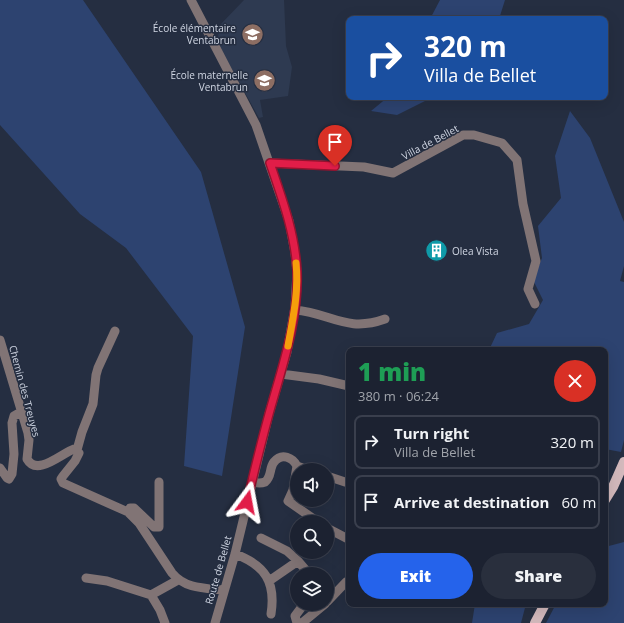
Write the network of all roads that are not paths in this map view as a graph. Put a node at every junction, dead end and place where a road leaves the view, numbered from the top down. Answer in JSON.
{"nodes":[{"id":1,"x":191,"y":0,"type":"edge"},
{"id":2,"x":270,"y":163,"type":"junction"},
{"id":3,"x":535,"y":304,"type":"dead end"},
{"id":4,"x":295,"y":310,"type":"junction"},
{"id":5,"x":385,"y":319,"type":"dead end"},
{"id":6,"x":114,"y":331,"type":"dead end"},
{"id":7,"x":0,"y":340,"type":"edge"},
{"id":8,"x":281,"y":374,"type":"junction"},
{"id":9,"x":346,"y":385,"type":"edge"},
{"id":10,"x":20,"y":412,"type":"junction"},
{"id":11,"x":76,"y":450,"type":"junction"},
{"id":12,"x":624,"y":462,"type":"edge"},
{"id":13,"x":296,"y":463,"type":"edge"},
{"id":14,"x":0,"y":468,"type":"edge"},
{"id":15,"x":334,"y":478,"type":"edge"},
{"id":16,"x":159,"y":482,"type":"dead end"},
{"id":17,"x":252,"y":482,"type":"junction"},
{"id":18,"x":345,"y":482,"type":"dead end"},
{"id":19,"x":608,"y":495,"type":"edge"},
{"id":20,"x":297,"y":507,"type":"edge"},
{"id":21,"x":128,"y":512,"type":"junction"},
{"id":22,"x":308,"y":515,"type":"edge"},
{"id":23,"x":334,"y":531,"type":"edge"},
{"id":24,"x":346,"y":537,"type":"edge"},
{"id":25,"x":261,"y":538,"type":"dead end"},
{"id":26,"x":235,"y":554,"type":"junction"},
{"id":27,"x":298,"y":561,"type":"junction"},
{"id":28,"x":303,"y":567,"type":"edge"},
{"id":29,"x":86,"y":578,"type":"dead end"},
{"id":30,"x":178,"y":580,"type":"junction"},
{"id":31,"x":269,"y":581,"type":"junction"},
{"id":32,"x":346,"y":582,"type":"dead end"},
{"id":33,"x":224,"y":590,"type":"junction"},
{"id":34,"x":151,"y":595,"type":"junction"},
{"id":35,"x":334,"y":595,"type":"edge"},
{"id":36,"x":544,"y":607,"type":"edge"},
{"id":37,"x":299,"y":611,"type":"edge"},
{"id":38,"x":316,"y":611,"type":"edge"},
{"id":39,"x":271,"y":614,"type":"dead end"},
{"id":40,"x":165,"y":623,"type":"edge"},
{"id":41,"x":215,"y":623,"type":"edge"},
{"id":42,"x":297,"y":623,"type":"edge"},
{"id":43,"x":302,"y":623,"type":"edge"},
{"id":44,"x":536,"y":623,"type":"edge"}],
"edges":[{"from":1,"to":2,"type":"street","name":"Route de Bellet"},
{"from":2,"to":3,"type":"street","name":"Villa de Bellet"},
{"from":2,"to":4,"type":"street","name":"Route de Bellet"},
{"from":4,"to":5,"type":"street"},
{"from":4,"to":8,"type":"street","name":"Route de Bellet"},
{"from":6,"to":11,"type":"street"},
{"from":7,"to":10,"type":"street","name":"Chemin des Treuyes"},
{"from":8,"to":9,"type":"street"},
{"from":8,"to":17,"type":"street","name":"Route de Bellet"},
{"from":10,"to":11,"type":"street","name":"Chemin des Treuyes"},
{"from":10,"to":14,"type":"street"},
{"from":11,"to":21,"type":"street"},
{"from":12,"to":19,"type":"main road"},
{"from":13,"to":17,"type":"street"},
{"from":15,"to":18,"type":"street"},
{"from":16,"to":21,"type":"street"},
{"from":17,"to":26,"type":"street","name":"Route de Bellet"},
{"from":20,"to":22,"type":"street"},
{"from":21,"to":30,"type":"street"},
{"from":23,"to":24,"type":"street"},
{"from":25,"to":27,"type":"street"},
{"from":26,"to":31,"type":"street"},
{"from":26,"to":33,"type":"street","name":"Route de Bellet"},
{"from":27,"to":28,"type":"street"},
{"from":27,"to":31,"type":"street"},
{"from":29,"to":34,"type":"street"},
{"from":30,"to":33,"type":"street"},
{"from":30,"to":34,"type":"street"},
{"from":31,"to":39,"type":"street"},
{"from":32,"to":35,"type":"street"},
{"from":33,"to":41,"type":"street","name":"Route de Bellet"},
{"from":34,"to":40,"type":"street"},
{"from":36,"to":44,"type":"main road"},
{"from":37,"to":42,"type":"street"},
{"from":38,"to":43,"type":"street"}]}
